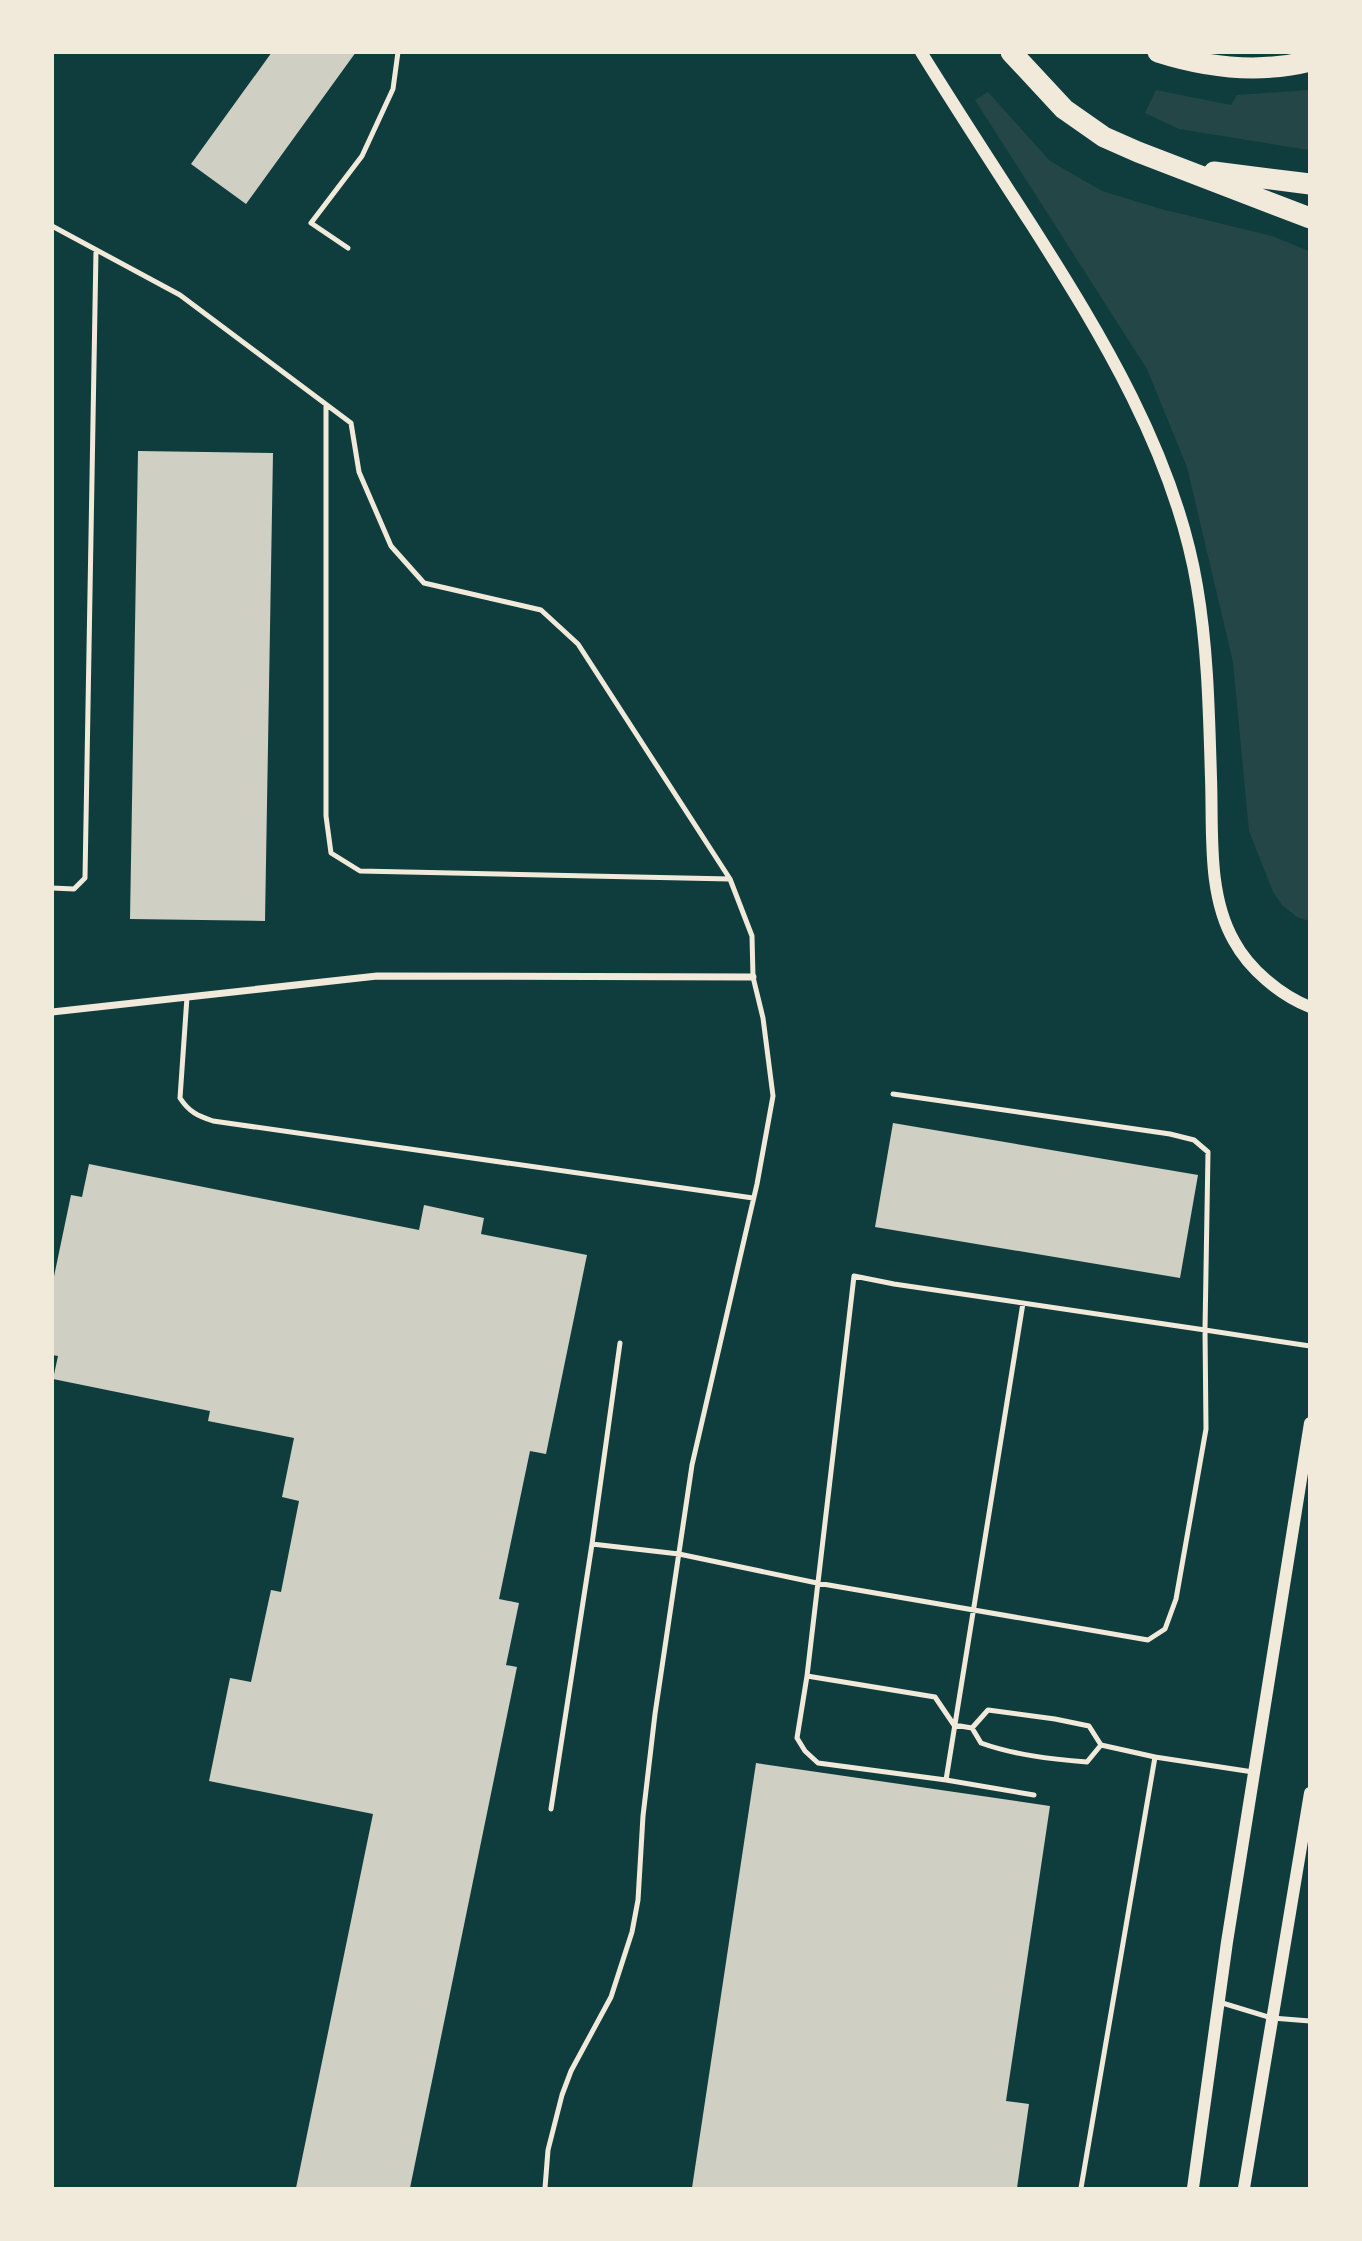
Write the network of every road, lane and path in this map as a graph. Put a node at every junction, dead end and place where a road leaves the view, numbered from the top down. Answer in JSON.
{"nodes":[{"id":1,"x":398,"y":52,"type":"edge"},
{"id":2,"x":921,"y":52,"type":"edge"},
{"id":3,"x":1011,"y":52,"type":"edge"},
{"id":4,"x":1158,"y":52,"type":"edge"},
{"id":5,"x":1310,"y":61,"type":"edge"},
{"id":6,"x":1184,"y":169,"type":"junction"},
{"id":7,"x":1310,"y":184,"type":"edge"},
{"id":8,"x":1310,"y":218,"type":"edge"},
{"id":9,"x":52,"y":226,"type":"edge"},
{"id":10,"x":348,"y":248,"type":"dead end"},
{"id":11,"x":96,"y":250,"type":"junction"},
{"id":12,"x":326,"y":405,"type":"junction"},
{"id":13,"x":730,"y":879,"type":"junction"},
{"id":14,"x":52,"y":888,"type":"edge"},
{"id":15,"x":753,"y":977,"type":"junction"},
{"id":16,"x":187,"y":997,"type":"junction"},
{"id":17,"x":1310,"y":1007,"type":"edge"},
{"id":18,"x":52,"y":1012,"type":"edge"},
{"id":19,"x":893,"y":1094,"type":"dead end"},
{"id":20,"x":753,"y":1198,"type":"junction"},
{"id":21,"x":1023,"y":1303,"type":"junction"},
{"id":22,"x":1205,"y":1330,"type":"junction"},
{"id":23,"x":620,"y":1343,"type":"dead end"},
{"id":24,"x":1310,"y":1346,"type":"edge"},
{"id":25,"x":1310,"y":1423,"type":"edge"},
{"id":26,"x":592,"y":1544,"type":"junction"},
{"id":27,"x":678,"y":1554,"type":"junction"},
{"id":28,"x":817,"y":1583,"type":"junction"},
{"id":29,"x":972,"y":1610,"type":"junction"},
{"id":30,"x":807,"y":1676,"type":"junction"},
{"id":31,"x":954,"y":1725,"type":"junction"},
{"id":32,"x":972,"y":1728,"type":"junction"},
{"id":33,"x":1101,"y":1745,"type":"junction"},
{"id":34,"x":1155,"y":1757,"type":"junction"},
{"id":35,"x":1253,"y":1772,"type":"junction"},
{"id":36,"x":946,"y":1780,"type":"junction"},
{"id":37,"x":1310,"y":1793,"type":"edge"},
{"id":38,"x":1034,"y":1795,"type":"dead end"},
{"id":39,"x":551,"y":1809,"type":"dead end"},
{"id":40,"x":1219,"y":2002,"type":"junction"},
{"id":41,"x":1272,"y":2018,"type":"junction"},
{"id":42,"x":1310,"y":2021,"type":"edge"},
{"id":43,"x":545,"y":2189,"type":"edge"},
{"id":44,"x":1081,"y":2189,"type":"edge"},
{"id":45,"x":1193,"y":2189,"type":"edge"},
{"id":46,"x":1244,"y":2189,"type":"edge"}],
"edges":[{"from":1,"to":10,"type":"lane"},
{"from":2,"to":17,"type":"street"},
{"from":3,"to":6,"type":"highway"},
{"from":4,"to":5,"type":"highway"},
{"from":6,"to":7,"type":"highway"},
{"from":6,"to":8,"type":"highway"},
{"from":9,"to":11,"type":"lane"},
{"from":11,"to":12,"type":"lane"},
{"from":11,"to":14,"type":"lane"},
{"from":12,"to":13,"type":"lane"},
{"from":12,"to":13,"type":"lane"},
{"from":13,"to":15,"type":"lane"},
{"from":15,"to":16,"type":"street"},
{"from":15,"to":20,"type":"lane"},
{"from":16,"to":18,"type":"street"},
{"from":16,"to":20,"type":"lane"},
{"from":19,"to":22,"type":"lane"},
{"from":20,"to":27,"type":"lane"},
{"from":21,"to":22,"type":"lane"},
{"from":21,"to":28,"type":"lane"},
{"from":21,"to":29,"type":"lane"},
{"from":22,"to":24,"type":"lane"},
{"from":22,"to":29,"type":"lane"},
{"from":23,"to":26,"type":"lane"},
{"from":25,"to":35,"type":"street"},
{"from":26,"to":27,"type":"lane"},
{"from":26,"to":39,"type":"lane"},
{"from":27,"to":28,"type":"lane"},
{"from":27,"to":43,"type":"lane"},
{"from":28,"to":29,"type":"lane"},
{"from":28,"to":30,"type":"lane"},
{"from":29,"to":31,"type":"lane"},
{"from":30,"to":31,"type":"lane"},
{"from":30,"to":36,"type":"lane"},
{"from":31,"to":32,"type":"lane"},
{"from":31,"to":36,"type":"lane"},
{"from":32,"to":33,"type":"lane"},
{"from":32,"to":33,"type":"lane"},
{"from":33,"to":34,"type":"lane"},
{"from":34,"to":35,"type":"lane"},
{"from":34,"to":44,"type":"lane"},
{"from":35,"to":40,"type":"street"},
{"from":36,"to":38,"type":"lane"},
{"from":37,"to":41,"type":"street"},
{"from":40,"to":41,"type":"lane"},
{"from":40,"to":45,"type":"street"},
{"from":41,"to":42,"type":"lane"},
{"from":41,"to":46,"type":"street"}]}
